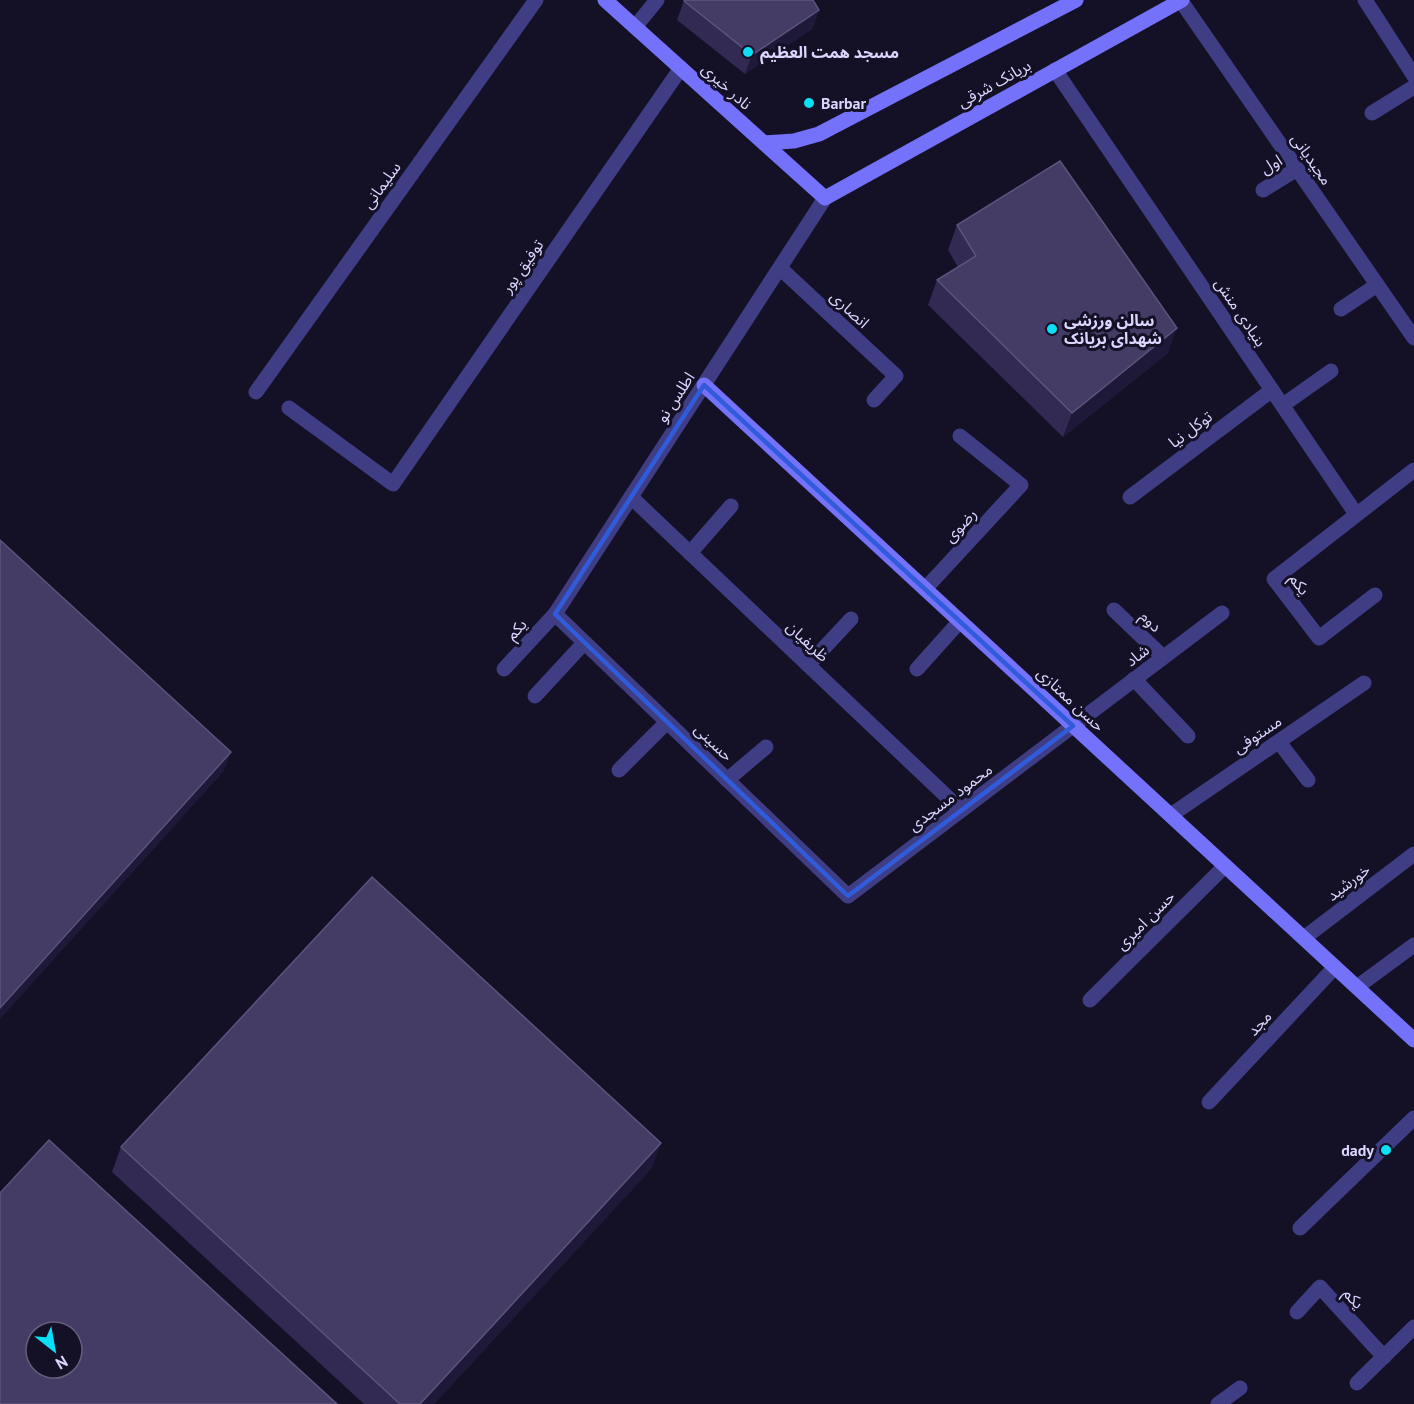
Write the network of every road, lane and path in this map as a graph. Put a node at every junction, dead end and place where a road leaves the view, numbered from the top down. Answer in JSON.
{"nodes":[{"id":1,"x":536,"y":0,"type":"edge"},
{"id":2,"x":606,"y":0,"type":"edge"},
{"id":3,"x":657,"y":0,"type":"edge"},
{"id":4,"x":1076,"y":0,"type":"edge"},
{"id":5,"x":1182,"y":0,"type":"edge"},
{"id":6,"x":1365,"y":0,"type":"edge"},
{"id":7,"x":635,"y":27,"type":"junction"},
{"id":8,"x":681,"y":68,"type":"junction"},
{"id":9,"x":1054,"y":70,"type":"junction"},
{"id":10,"x":1414,"y":76,"type":"edge"},
{"id":11,"x":1414,"y":87,"type":"edge"},
{"id":12,"x":1372,"y":113,"type":"dead end"},
{"id":13,"x":764,"y":144,"type":"junction"},
{"id":14,"x":1298,"y":169,"type":"junction"},
{"id":15,"x":1263,"y":190,"type":"dead end"},
{"id":16,"x":825,"y":198,"type":"junction"},
{"id":17,"x":780,"y":268,"type":"junction"},
{"id":18,"x":1377,"y":285,"type":"junction"},
{"id":19,"x":1341,"y":309,"type":"dead end"},
{"id":20,"x":1414,"y":338,"type":"edge"},
{"id":21,"x":1331,"y":371,"type":"dead end"},
{"id":22,"x":704,"y":385,"type":"junction"},
{"id":23,"x":1272,"y":390,"type":"junction"},
{"id":24,"x":256,"y":392,"type":"dead end"},
{"id":25,"x":874,"y":400,"type":"dead end"},
{"id":26,"x":1283,"y":405,"type":"junction"},
{"id":27,"x":289,"y":408,"type":"dead end"},
{"id":28,"x":960,"y":436,"type":"dead end"},
{"id":29,"x":1414,"y":470,"type":"edge"},
{"id":30,"x":631,"y":497,"type":"junction"},
{"id":31,"x":1130,"y":497,"type":"dead end"},
{"id":32,"x":731,"y":506,"type":"dead end"},
{"id":33,"x":1356,"y":514,"type":"junction"},
{"id":34,"x":690,"y":553,"type":"junction"},
{"id":35,"x":925,"y":589,"type":"junction"},
{"id":36,"x":1375,"y":595,"type":"dead end"},
{"id":37,"x":1114,"y":610,"type":"dead end"},
{"id":38,"x":1222,"y":613,"type":"dead end"},
{"id":39,"x":555,"y":614,"type":"junction"},
{"id":40,"x":851,"y":619,"type":"dead end"},
{"id":41,"x":960,"y":621,"type":"junction"},
{"id":42,"x":584,"y":643,"type":"junction"},
{"id":43,"x":1163,"y":657,"type":"junction"},
{"id":44,"x":808,"y":665,"type":"junction"},
{"id":45,"x":504,"y":669,"type":"dead end"},
{"id":46,"x":917,"y":669,"type":"dead end"},
{"id":47,"x":1134,"y":679,"type":"junction"},
{"id":48,"x":1364,"y":683,"type":"dead end"},
{"id":49,"x":535,"y":696,"type":"dead end"},
{"id":50,"x":667,"y":722,"type":"junction"},
{"id":51,"x":1073,"y":726,"type":"junction"},
{"id":52,"x":1188,"y":736,"type":"dead end"},
{"id":53,"x":1279,"y":742,"type":"junction"},
{"id":54,"x":766,"y":747,"type":"dead end"},
{"id":55,"x":619,"y":770,"type":"dead end"},
{"id":56,"x":727,"y":780,"type":"junction"},
{"id":57,"x":1308,"y":780,"type":"dead end"},
{"id":58,"x":961,"y":810,"type":"junction"},
{"id":59,"x":1171,"y":815,"type":"junction"},
{"id":60,"x":1414,"y":854,"type":"edge"},
{"id":61,"x":1226,"y":866,"type":"junction"},
{"id":62,"x":848,"y":897,"type":"joint"},
{"id":63,"x":1304,"y":938,"type":"junction"},
{"id":64,"x":1414,"y":945,"type":"edge"},
{"id":65,"x":1335,"y":967,"type":"junction"},
{"id":66,"x":1357,"y":987,"type":"junction"},
{"id":67,"x":1090,"y":1000,"type":"dead end"},
{"id":68,"x":1414,"y":1040,"type":"edge"},
{"id":69,"x":1209,"y":1102,"type":"dead end"},
{"id":70,"x":1414,"y":1118,"type":"edge"},
{"id":71,"x":1300,"y":1228,"type":"dead end"},
{"id":72,"x":1297,"y":1311,"type":"dead end"},
{"id":73,"x":1414,"y":1327,"type":"edge"},
{"id":74,"x":1384,"y":1357,"type":"junction"},
{"id":75,"x":1357,"y":1383,"type":"dead end"},
{"id":76,"x":1240,"y":1388,"type":"dead end"},
{"id":77,"x":1218,"y":1404,"type":"edge"}],
"edges":[{"from":1,"to":24,"type":"street","name":"سلیمانی"},
{"from":2,"to":7,"type":"street","name":"نادر خیری"},
{"from":3,"to":7,"type":"street"},
{"from":4,"to":13,"type":"street"},
{"from":5,"to":9,"type":"street","name":"بریانک شرقی"},
{"from":5,"to":14,"type":"street","name":"مجیدیانی"},
{"from":6,"to":10,"type":"street"},
{"from":7,"to":8,"type":"street","name":"نادر خیری"},
{"from":8,"to":13,"type":"street","name":"نادر خیری"},
{"from":8,"to":27,"type":"street","name":"توفیق پور"},
{"from":9,"to":16,"type":"street","name":"بریانک شرقی"},
{"from":9,"to":23,"type":"street","name":"بنیادی منش"},
{"from":11,"to":12,"type":"street"},
{"from":13,"to":16,"type":"street","name":"نادر خیری"},
{"from":14,"to":15,"type":"street","name":"اول"},
{"from":14,"to":18,"type":"street","name":"مجیدیانی"},
{"from":16,"to":17,"type":"street","name":"اطلس نو"},
{"from":17,"to":22,"type":"street","name":"اطلس نو"},
{"from":17,"to":25,"type":"street","name":"انصاری"},
{"from":18,"to":19,"type":"street"},
{"from":18,"to":20,"type":"street","name":"مجیدیانی"},
{"from":21,"to":26,"type":"street"},
{"from":22,"to":30,"type":"street","name":"اطلس نو"},
{"from":22,"to":35,"type":"street","name":"حسن ممتازی"},
{"from":23,"to":26,"type":"street","name":"بنیادی منش"},
{"from":23,"to":31,"type":"street","name":"توکل نیا"},
{"from":26,"to":33,"type":"street","name":"بنیادی منش"},
{"from":28,"to":35,"type":"street","name":"رضوی"},
{"from":29,"to":33,"type":"street"},
{"from":30,"to":34,"type":"street","name":"ظریفیان"},
{"from":30,"to":39,"type":"street","name":"اطلس نو"},
{"from":32,"to":34,"type":"street"},
{"from":33,"to":36,"type":"street","name":"یکم"},
{"from":34,"to":44,"type":"street","name":"ظریفیان"},
{"from":35,"to":41,"type":"street","name":"حسن ممتازی"},
{"from":37,"to":43,"type":"street","name":"دوم"},
{"from":38,"to":43,"type":"street","name":"شاد"},
{"from":39,"to":42,"type":"street","name":"حسینی"},
{"from":39,"to":45,"type":"street","name":"یکم"},
{"from":40,"to":44,"type":"street"},
{"from":41,"to":46,"type":"street"},
{"from":41,"to":51,"type":"street","name":"حسن ممتازی"},
{"from":42,"to":49,"type":"street"},
{"from":42,"to":50,"type":"street","name":"حسینی"},
{"from":43,"to":47,"type":"street","name":"شاد"},
{"from":44,"to":58,"type":"street","name":"ظریفیان"},
{"from":47,"to":51,"type":"street","name":"شاد"},
{"from":47,"to":52,"type":"street"},
{"from":48,"to":53,"type":"street","name":"مستوفی"},
{"from":50,"to":55,"type":"street"},
{"from":50,"to":56,"type":"street","name":"حسینی"},
{"from":51,"to":58,"type":"street","name":"محمود مسجدی"},
{"from":51,"to":59,"type":"street","name":"حسن ممتازی"},
{"from":53,"to":57,"type":"street"},
{"from":53,"to":59,"type":"street","name":"مستوفی"},
{"from":54,"to":56,"type":"street"},
{"from":56,"to":62,"type":"street","name":"حسینی"},
{"from":58,"to":62,"type":"street","name":"محمود مسجدی"},
{"from":59,"to":61,"type":"street","name":"حسن ممتازی"},
{"from":60,"to":63,"type":"street","name":"خورشید"},
{"from":61,"to":63,"type":"street","name":"حسن ممتازی"},
{"from":61,"to":67,"type":"street","name":"حسن امیری"},
{"from":63,"to":65,"type":"street","name":"حسن ممتازی"},
{"from":64,"to":66,"type":"street"},
{"from":65,"to":66,"type":"street","name":"حسن ممتازی"},
{"from":65,"to":69,"type":"street","name":"مجد"},
{"from":66,"to":68,"type":"street","name":"حسن ممتازی"},
{"from":70,"to":71,"type":"street"},
{"from":72,"to":74,"type":"street","name":"یکم"},
{"from":73,"to":74,"type":"street"},
{"from":74,"to":75,"type":"street"},
{"from":76,"to":77,"type":"street"}]}
